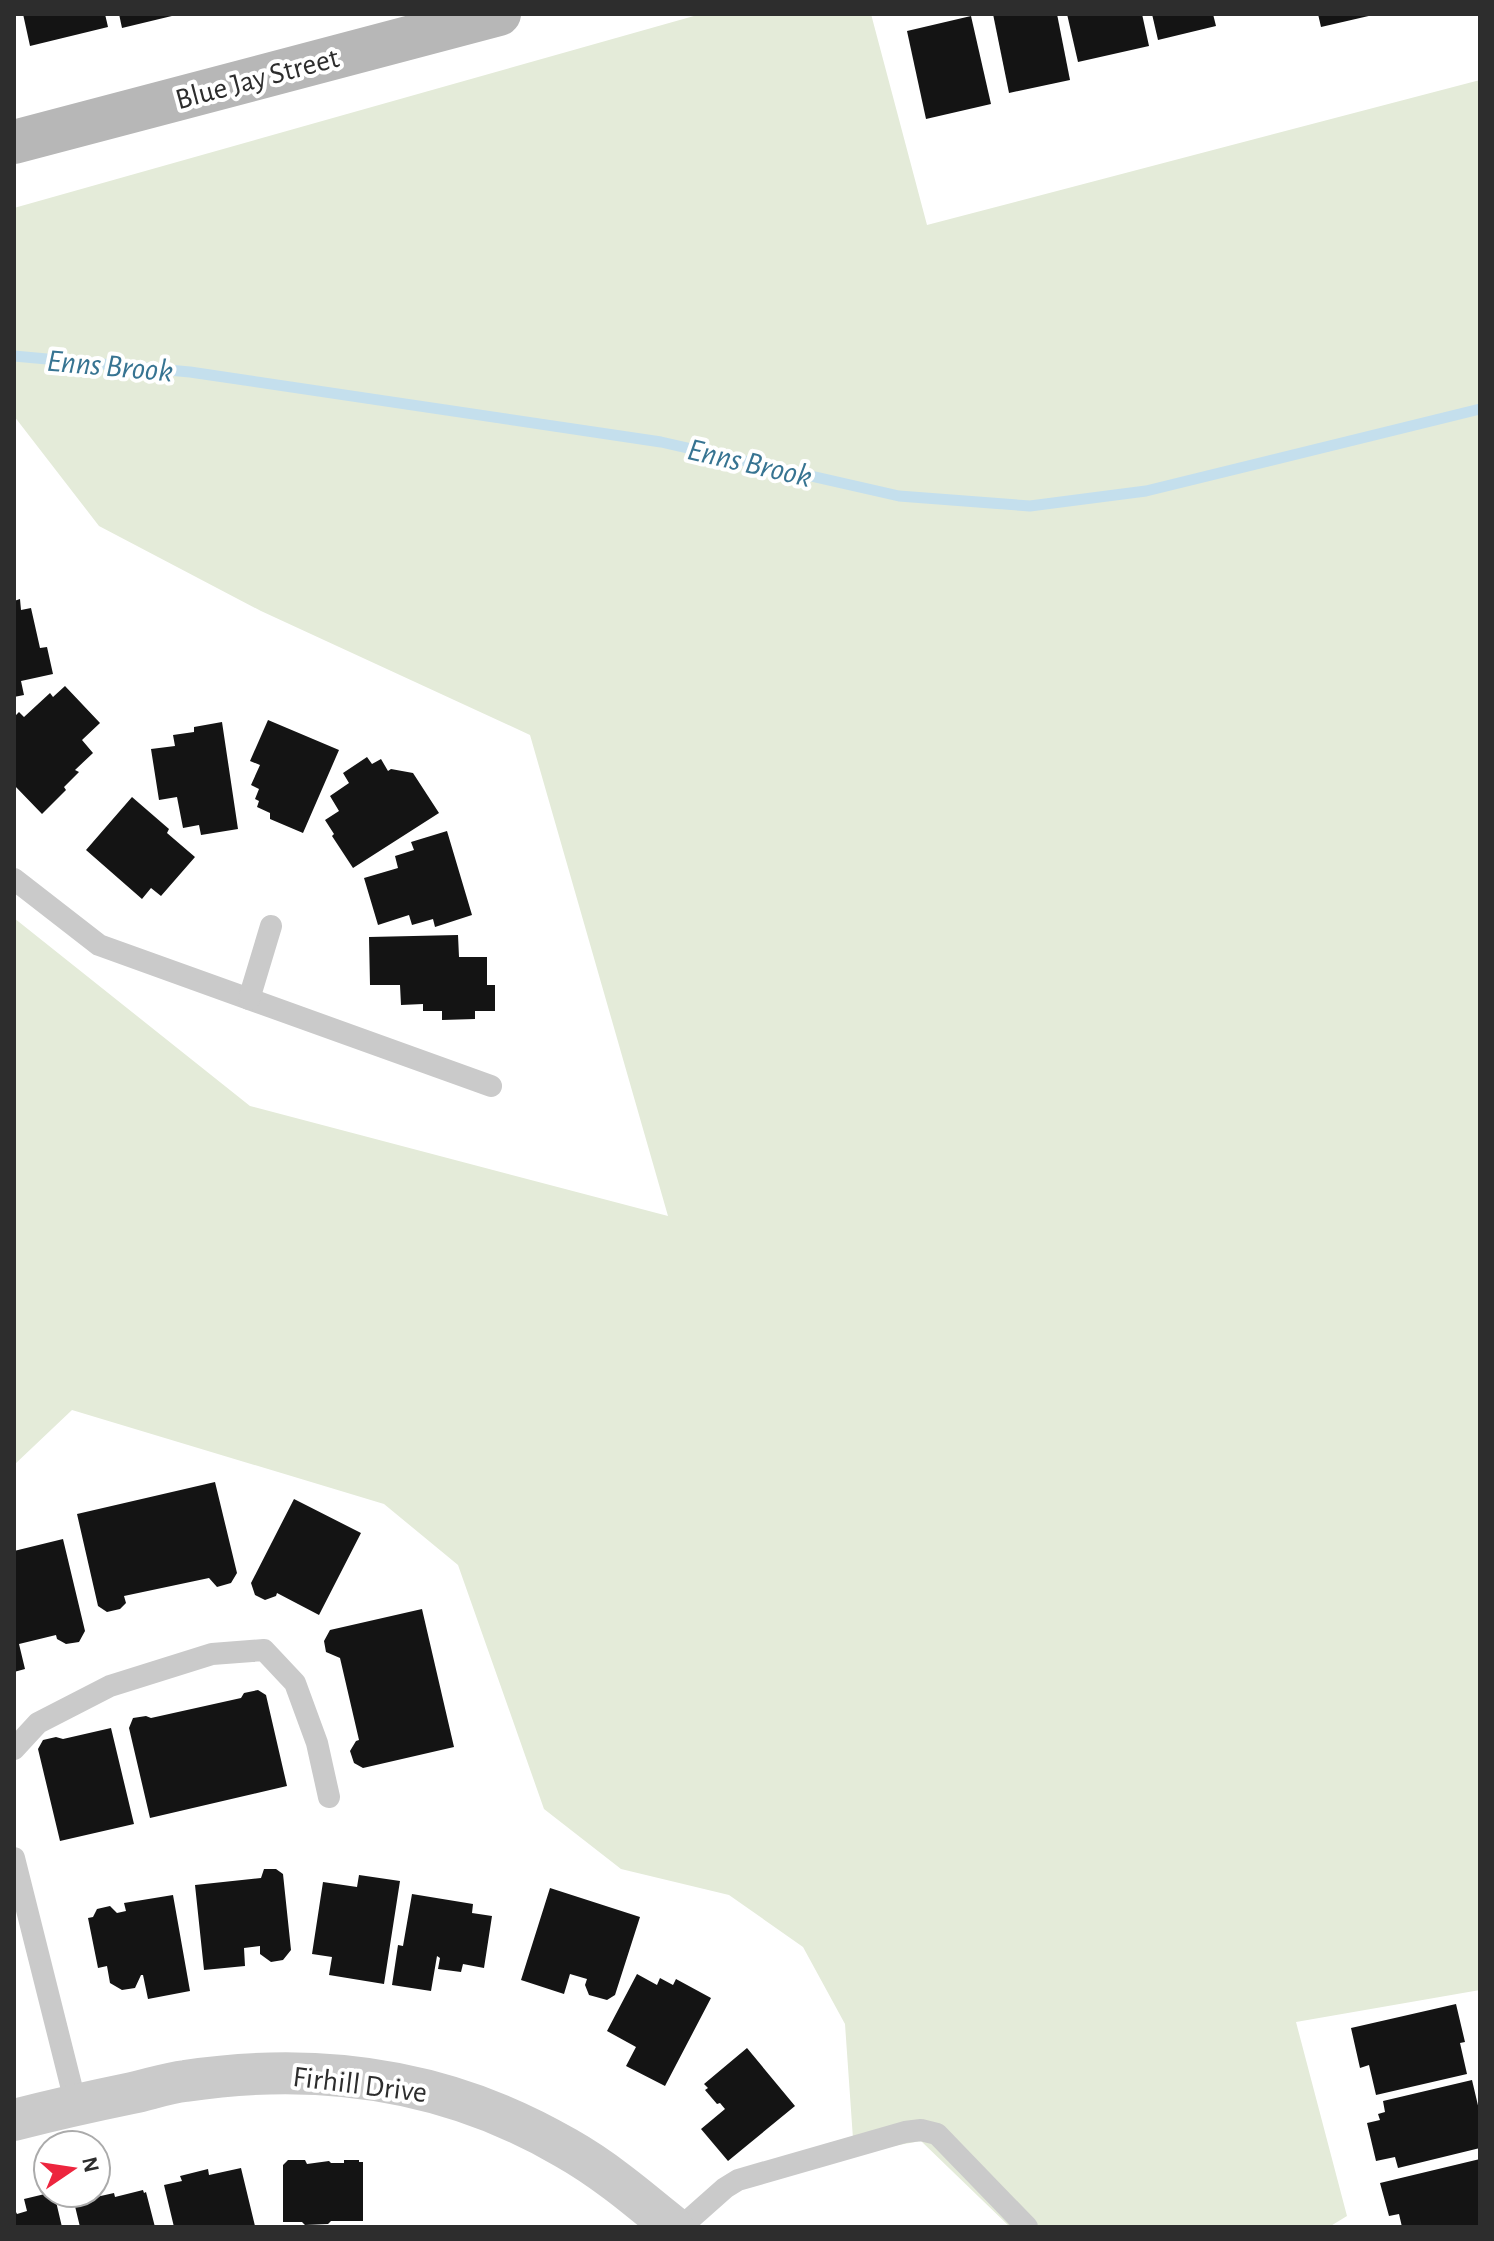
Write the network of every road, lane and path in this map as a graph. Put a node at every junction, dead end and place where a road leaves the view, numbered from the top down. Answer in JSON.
{"nodes":[{"id":1,"x":499,"y":14,"type":"edge"},
{"id":2,"x":14,"y":142,"type":"edge"},
{"id":3,"x":14,"y":879,"type":"edge"},
{"id":4,"x":271,"y":926,"type":"dead end"},
{"id":5,"x":249,"y":999,"type":"junction"},
{"id":6,"x":491,"y":1086,"type":"dead end"},
{"id":7,"x":14,"y":1749,"type":"edge"},
{"id":8,"x":329,"y":1797,"type":"dead end"},
{"id":9,"x":14,"y":1858,"type":"edge"},
{"id":10,"x":76,"y":2105,"type":"junction"},
{"id":11,"x":14,"y":2120,"type":"edge"},
{"id":12,"x":673,"y":2227,"type":"edge"},
{"id":13,"x":681,"y":2227,"type":"edge"},
{"id":14,"x":1027,"y":2227,"type":"edge"}],
"edges":[{"from":1,"to":2,"type":"street","name":"Blue Jay Street"},
{"from":3,"to":5,"type":"lane"},
{"from":4,"to":5,"type":"lane"},
{"from":5,"to":6,"type":"lane"},
{"from":7,"to":8,"type":"lane"},
{"from":9,"to":10,"type":"lane"},
{"from":10,"to":11,"type":"street","name":"Firhill Drive"},
{"from":10,"to":12,"type":"street","name":"Firhill Drive"},
{"from":13,"to":14,"type":"lane"}]}
